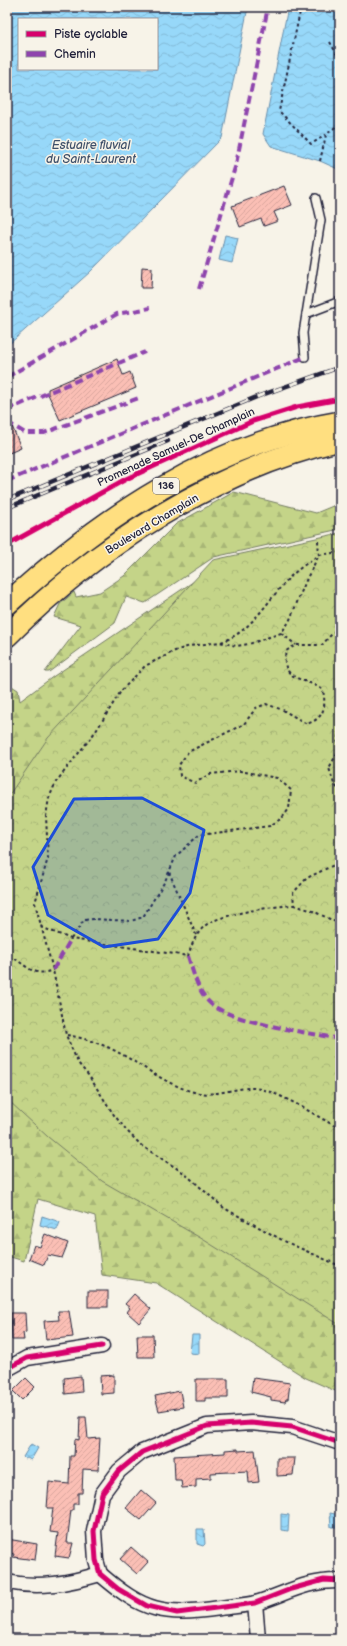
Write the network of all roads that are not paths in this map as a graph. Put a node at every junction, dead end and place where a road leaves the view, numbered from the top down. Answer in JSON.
{"nodes":[{"id":1,"x":316,"y":198,"type":"dead end"},
{"id":2,"x":340,"y":301,"type":"edge"},
{"id":3,"x":306,"y":314,"type":"junction"},
{"id":4,"x":305,"y":357,"type":"dead end"},
{"id":5,"x":340,"y":422,"type":"edge"},
{"id":6,"x":340,"y":440,"type":"edge"},
{"id":7,"x":7,"y":604,"type":"edge"},
{"id":8,"x":7,"y":636,"type":"edge"},
{"id":9,"x":102,"y":1346,"type":"dead end"},
{"id":10,"x":7,"y":1369,"type":"edge"},
{"id":11,"x":340,"y":1443,"type":"edge"},
{"id":12,"x":100,"y":1574,"type":"junction"},
{"id":13,"x":340,"y":1581,"type":"edge"},
{"id":14,"x":7,"y":1582,"type":"edge"},
{"id":15,"x":255,"y":1603,"type":"junction"},
{"id":16,"x":258,"y":1639,"type":"edge"}],
"edges":[{"from":1,"to":3,"type":"lane"},
{"from":2,"to":3,"type":"lane"},
{"from":3,"to":4,"type":"lane"},
{"from":5,"to":7,"type":"main road","name":"Boulevard Champlain","number":"136"},
{"from":6,"to":8,"type":"main road","name":"Boulevard Champlain","number":"136"},
{"from":9,"to":10,"type":"street"},
{"from":11,"to":12,"type":"street"},
{"from":12,"to":14,"type":"street"},
{"from":12,"to":15,"type":"street"},
{"from":13,"to":15,"type":"street"},
{"from":15,"to":16,"type":"street"}]}
